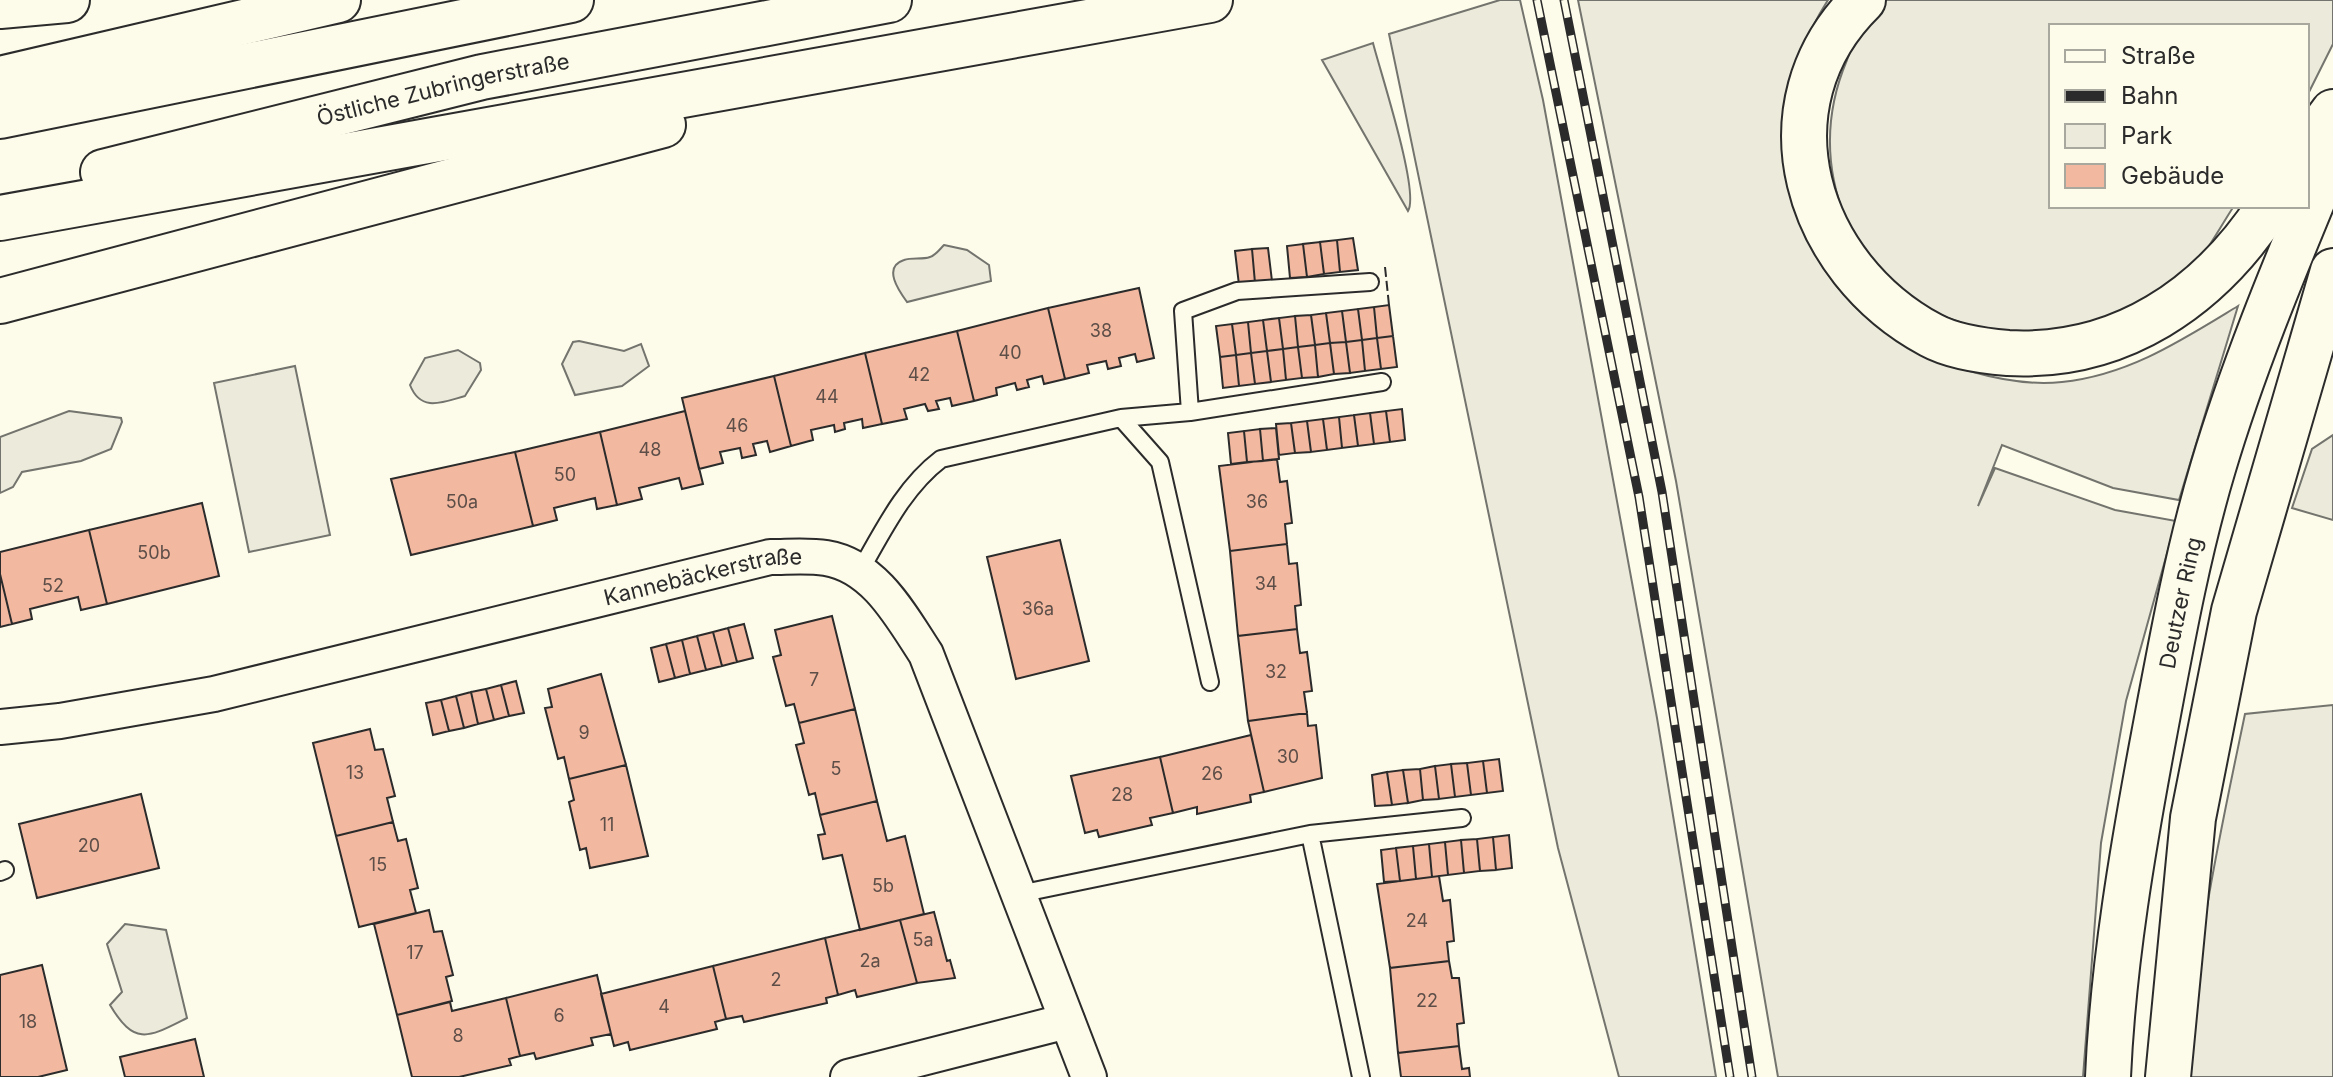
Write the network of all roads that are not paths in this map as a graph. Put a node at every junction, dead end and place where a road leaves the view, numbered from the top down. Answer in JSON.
{"nodes":[{"id":1,"x":67,"y":0,"type":"edge"},
{"id":2,"x":338,"y":0,"type":"edge"},
{"id":3,"x":571,"y":0,"type":"edge"},
{"id":4,"x":889,"y":0,"type":"edge"},
{"id":5,"x":1210,"y":0,"type":"edge"},
{"id":6,"x":1863,"y":0,"type":"edge"},
{"id":7,"x":0,"y":6,"type":"edge"},
{"id":8,"x":910,"y":56,"type":"junction"},
{"id":9,"x":0,"y":79,"type":"edge"},
{"id":10,"x":2333,"y":112,"type":"edge"},
{"id":11,"x":0,"y":116,"type":"edge"},
{"id":12,"x":2309,"y":144,"type":"edge"},
{"id":13,"x":2333,"y":151,"type":"edge"},
{"id":14,"x":0,"y":197,"type":"edge"},
{"id":15,"x":2268,"y":208,"type":"edge"},
{"id":16,"x":0,"y":218,"type":"edge"},
{"id":17,"x":2333,"y":271,"type":"edge"},
{"id":18,"x":1370,"y":282,"type":"dead end"},
{"id":19,"x":0,"y":301,"type":"edge"},
{"id":20,"x":1382,"y":382,"type":"dead end"},
{"id":21,"x":1190,"y":412,"type":"junction"},
{"id":22,"x":1121,"y":418,"type":"junction"},
{"id":23,"x":860,"y":571,"type":"junction"},
{"id":24,"x":1210,"y":682,"type":"dead end"},
{"id":25,"x":0,"y":727,"type":"edge"},
{"id":26,"x":1462,"y":818,"type":"dead end"},
{"id":27,"x":1310,"y":834,"type":"junction"},
{"id":28,"x":1019,"y":894,"type":"junction"},
{"id":29,"x":1067,"y":1021,"type":"junction"},
{"id":30,"x":848,"y":1077,"type":"edge"},
{"id":31,"x":1089,"y":1077,"type":"edge"},
{"id":32,"x":1361,"y":1077,"type":"edge"},
{"id":33,"x":2108,"y":1077,"type":"edge"},
{"id":34,"x":2168,"y":1077,"type":"edge"}],
"edges":[{"from":1,"to":7,"type":"highway"},
{"from":2,"to":9,"type":"highway"},
{"from":3,"to":11,"type":"highway"},
{"from":4,"to":14,"type":"highway","name":"Östliche Zubringerstraße"},
{"from":5,"to":8,"type":"highway"},
{"from":6,"to":15,"type":"highway"},
{"from":8,"to":16,"type":"highway"},
{"from":8,"to":19,"type":"highway"},
{"from":10,"to":12,"type":"highway"},
{"from":13,"to":33,"type":"highway","name":"Deutzer Ring"},
{"from":17,"to":34,"type":"highway"},
{"from":18,"to":21,"type":"lane"},
{"from":20,"to":21,"type":"lane"},
{"from":21,"to":22,"type":"lane"},
{"from":22,"to":23,"type":"lane"},
{"from":22,"to":24,"type":"lane"},
{"from":23,"to":25,"type":"street","name":"Kannebäckerstraße"},
{"from":23,"to":28,"type":"street","name":"Kannebäckerstraße"},
{"from":26,"to":27,"type":"lane"},
{"from":27,"to":28,"type":"lane"},
{"from":27,"to":32,"type":"lane"},
{"from":28,"to":29,"type":"street","name":"Kannebäckerstraße"},
{"from":29,"to":30,"type":"street"},
{"from":29,"to":31,"type":"street","name":"Kannebäckerstraße"}]}
